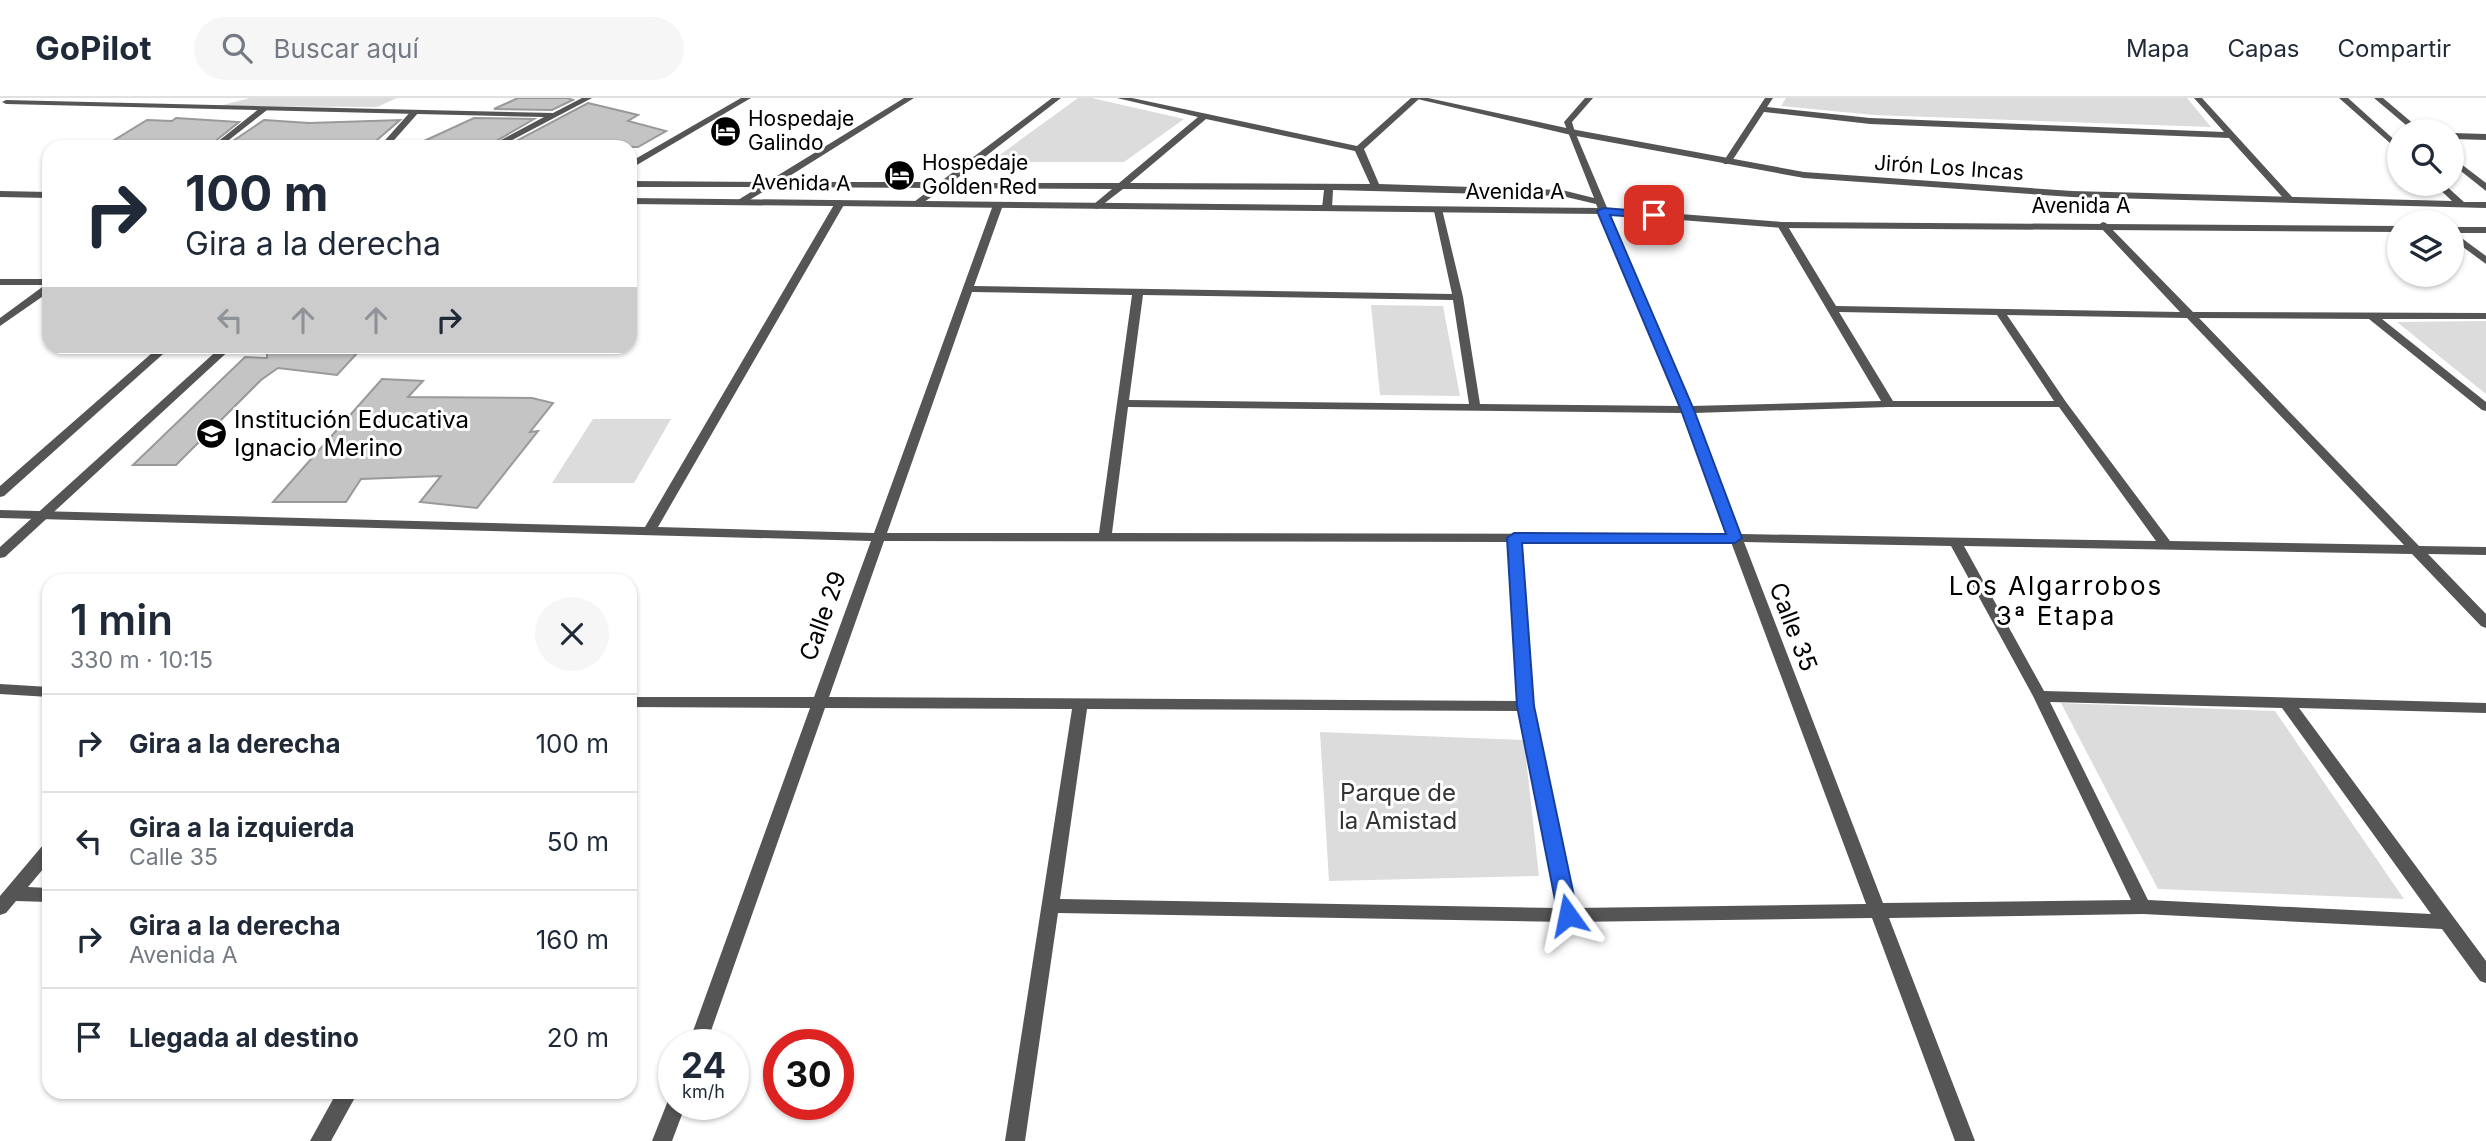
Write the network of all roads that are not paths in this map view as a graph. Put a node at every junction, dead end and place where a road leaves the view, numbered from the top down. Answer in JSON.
{"nodes":[{"id":1,"x":14,"y":98,"type":"edge"},
{"id":2,"x":236,"y":98,"type":"edge"},
{"id":3,"x":588,"y":98,"type":"edge"},
{"id":4,"x":722,"y":98,"type":"edge"},
{"id":5,"x":910,"y":98,"type":"edge"},
{"id":6,"x":1057,"y":98,"type":"edge"},
{"id":7,"x":1121,"y":98,"type":"edge"},
{"id":8,"x":1417,"y":98,"type":"edge"},
{"id":9,"x":1590,"y":98,"type":"edge"},
{"id":10,"x":1769,"y":98,"type":"edge"},
{"id":11,"x":2198,"y":98,"type":"edge"},
{"id":12,"x":2343,"y":98,"type":"edge"},
{"id":13,"x":2378,"y":98,"type":"edge"},
{"id":14,"x":743,"y":100,"type":"edge"},
{"id":15,"x":195,"y":109,"type":"junction"},
{"id":16,"x":1762,"y":109,"type":"junction"},
{"id":17,"x":263,"y":110,"type":"junction"},
{"id":18,"x":415,"y":112,"type":"junction"},
{"id":19,"x":553,"y":116,"type":"junction"},
{"id":20,"x":1204,"y":116,"type":"junction"},
{"id":21,"x":2403,"y":119,"type":"edge"},
{"id":22,"x":1571,"y":132,"type":"junction"},
{"id":23,"x":2230,"y":135,"type":"junction"},
{"id":24,"x":2464,"y":136,"type":"edge"},
{"id":25,"x":2486,"y":136,"type":"edge"},
{"id":26,"x":2387,"y":137,"type":"edge"},
{"id":27,"x":224,"y":140,"type":"edge"},
{"id":28,"x":389,"y":140,"type":"edge"},
{"id":29,"x":506,"y":140,"type":"edge"},
{"id":30,"x":1359,"y":149,"type":"junction"},
{"id":31,"x":637,"y":162,"type":"edge"},
{"id":32,"x":1727,"y":162,"type":"junction"},
{"id":33,"x":2464,"y":170,"type":"edge"},
{"id":34,"x":637,"y":184,"type":"edge"},
{"id":35,"x":769,"y":185,"type":"junction"},
{"id":36,"x":1120,"y":186,"type":"junction"},
{"id":37,"x":939,"y":187,"type":"junction"},
{"id":38,"x":1329,"y":187,"type":"junction"},
{"id":39,"x":1376,"y":187,"type":"junction"},
{"id":40,"x":2486,"y":188,"type":"edge"},
{"id":41,"x":0,"y":194,"type":"edge"},
{"id":42,"x":42,"y":195,"type":"edge"},
{"id":43,"x":2452,"y":196,"type":"edge"},
{"id":44,"x":2288,"y":198,"type":"junction"},
{"id":45,"x":637,"y":201,"type":"edge"},
{"id":46,"x":741,"y":202,"type":"junction"},
{"id":47,"x":839,"y":203,"type":"junction"},
{"id":48,"x":917,"y":204,"type":"junction"},
{"id":49,"x":998,"y":205,"type":"junction"},
{"id":50,"x":2462,"y":205,"type":"junction"},
{"id":51,"x":2486,"y":205,"type":"edge"},
{"id":52,"x":1097,"y":206,"type":"junction"},
{"id":53,"x":1601,"y":207,"type":"junction"},
{"id":54,"x":1327,"y":208,"type":"junction"},
{"id":55,"x":1439,"y":211,"type":"junction"},
{"id":56,"x":1783,"y":225,"type":"junction"},
{"id":57,"x":2103,"y":225,"type":"junction"},
{"id":58,"x":2387,"y":229,"type":"edge"},
{"id":59,"x":2486,"y":230,"type":"edge"},
{"id":60,"x":2464,"y":231,"type":"edge"},
{"id":61,"x":2464,"y":242,"type":"edge"},
{"id":62,"x":2486,"y":261,"type":"edge"},
{"id":63,"x":0,"y":282,"type":"edge"},
{"id":64,"x":42,"y":285,"type":"edge"},
{"id":65,"x":968,"y":289,"type":"junction"},
{"id":66,"x":42,"y":290,"type":"edge"},
{"id":67,"x":1138,"y":292,"type":"junction"},
{"id":68,"x":1458,"y":297,"type":"junction"},
{"id":69,"x":1831,"y":309,"type":"junction"},
{"id":70,"x":2000,"y":312,"type":"junction"},
{"id":71,"x":2188,"y":315,"type":"junction"},
{"id":72,"x":2371,"y":315,"type":"junction"},
{"id":73,"x":2486,"y":316,"type":"edge"},
{"id":74,"x":0,"y":323,"type":"edge"},
{"id":75,"x":158,"y":354,"type":"edge"},
{"id":76,"x":220,"y":354,"type":"edge"},
{"id":77,"x":1124,"y":403,"type":"junction"},
{"id":78,"x":1889,"y":404,"type":"junction"},
{"id":79,"x":2062,"y":404,"type":"junction"},
{"id":80,"x":1475,"y":408,"type":"junction"},
{"id":81,"x":2486,"y":408,"type":"edge"},
{"id":82,"x":1687,"y":410,"type":"junction"},
{"id":83,"x":0,"y":493,"type":"edge"},
{"id":84,"x":0,"y":514,"type":"edge"},
{"id":85,"x":43,"y":515,"type":"junction"},
{"id":86,"x":650,"y":529,"type":"junction"},
{"id":87,"x":879,"y":537,"type":"junction"},
{"id":88,"x":1105,"y":537,"type":"junction"},
{"id":89,"x":1514,"y":538,"type":"junction"},
{"id":90,"x":1735,"y":538,"type":"junction"},
{"id":91,"x":1955,"y":542,"type":"junction"},
{"id":92,"x":2166,"y":545,"type":"junction"},
{"id":93,"x":2415,"y":550,"type":"junction"},
{"id":94,"x":2486,"y":551,"type":"edge"},
{"id":95,"x":0,"y":554,"type":"edge"},
{"id":96,"x":2486,"y":622,"type":"edge"},
{"id":97,"x":0,"y":689,"type":"edge"},
{"id":98,"x":42,"y":692,"type":"edge"},
{"id":99,"x":2040,"y":696,"type":"junction"},
{"id":100,"x":637,"y":702,"type":"edge"},
{"id":101,"x":2286,"y":702,"type":"junction"},
{"id":102,"x":819,"y":703,"type":"junction"},
{"id":103,"x":1080,"y":704,"type":"junction"},
{"id":104,"x":1525,"y":706,"type":"junction"},
{"id":105,"x":2486,"y":708,"type":"edge"},
{"id":106,"x":42,"y":858,"type":"edge"},
{"id":107,"x":12,"y":894,"type":"junction"},
{"id":108,"x":42,"y":895,"type":"edge"},
{"id":109,"x":1050,"y":906,"type":"junction"},
{"id":110,"x":2143,"y":907,"type":"junction"},
{"id":111,"x":0,"y":908,"type":"edge"},
{"id":112,"x":1877,"y":910,"type":"junction"},
{"id":113,"x":1568,"y":915,"type":"junction"},
{"id":114,"x":2448,"y":922,"type":"junction"},
{"id":115,"x":2486,"y":975,"type":"edge"},
{"id":116,"x":703,"y":1029,"type":"edge"},
{"id":117,"x":344,"y":1099,"type":"edge"},
{"id":118,"x":670,"y":1120,"type":"edge"},
{"id":119,"x":320,"y":1141,"type":"edge"},
{"id":120,"x":662,"y":1141,"type":"edge"},
{"id":121,"x":1015,"y":1141,"type":"edge"},
{"id":122,"x":1965,"y":1141,"type":"edge"}],
"edges":[{"from":1,"to":15,"type":"street"},
{"from":2,"to":15,"type":"street"},
{"from":3,"to":19,"type":"street"},
{"from":4,"to":14,"type":"street"},
{"from":5,"to":35,"type":"street"},
{"from":6,"to":37,"type":"street"},
{"from":7,"to":20,"type":"street"},
{"from":8,"to":22,"type":"street","name":"Jirón Los Incas"},
{"from":8,"to":30,"type":"street"},
{"from":9,"to":22,"type":"street"},
{"from":10,"to":16,"type":"street"},
{"from":11,"to":23,"type":"street"},
{"from":12,"to":26,"type":"street"},
{"from":13,"to":21,"type":"street"},
{"from":14,"to":31,"type":"street"},
{"from":15,"to":17,"type":"street"},
{"from":16,"to":23,"type":"street"},
{"from":16,"to":32,"type":"street"},
{"from":17,"to":18,"type":"street"},
{"from":17,"to":27,"type":"street"},
{"from":18,"to":19,"type":"street"},
{"from":18,"to":28,"type":"street"},
{"from":19,"to":29,"type":"street"},
{"from":20,"to":30,"type":"street"},
{"from":20,"to":36,"type":"street"},
{"from":22,"to":32,"type":"street","name":"Jirón Los Incas"},
{"from":22,"to":53,"type":"street","name":"Calle 35"},
{"from":23,"to":44,"type":"street"},
{"from":24,"to":25,"type":"street"},
{"from":30,"to":39,"type":"street"},
{"from":32,"to":44,"type":"street","name":"Jirón Los Incas"},
{"from":33,"to":40,"type":"street"},
{"from":34,"to":35,"type":"street"},
{"from":35,"to":37,"type":"street"},
{"from":35,"to":46,"type":"street"},
{"from":36,"to":37,"type":"street"},
{"from":36,"to":38,"type":"street"},
{"from":36,"to":52,"type":"street"},
{"from":37,"to":48,"type":"street"},
{"from":38,"to":39,"type":"street"},
{"from":38,"to":54,"type":"street"},
{"from":39,"to":53,"type":"street"},
{"from":41,"to":42,"type":"street"},
{"from":43,"to":50,"type":"street"},
{"from":44,"to":50,"type":"street","name":"Jirón Los Incas"},
{"from":45,"to":46,"type":"street","name":"Avenida A"},
{"from":46,"to":47,"type":"street","name":"Avenida A"},
{"from":47,"to":48,"type":"street","name":"Avenida A"},
{"from":47,"to":86,"type":"street"},
{"from":48,"to":49,"type":"street","name":"Avenida A"},
{"from":49,"to":52,"type":"street","name":"Avenida A"},
{"from":49,"to":65,"type":"street","name":"Calle 29"},
{"from":50,"to":51,"type":"street","name":"Jirón Los Incas"},
{"from":52,"to":54,"type":"street","name":"Avenida A"},
{"from":53,"to":55,"type":"street","name":"Avenida A"},
{"from":53,"to":56,"type":"street","name":"Avenida A"},
{"from":53,"to":82,"type":"street","name":"Calle 35"},
{"from":54,"to":55,"type":"street","name":"Avenida A"},
{"from":55,"to":68,"type":"street"},
{"from":56,"to":57,"type":"street","name":"Avenida A"},
{"from":56,"to":69,"type":"street"},
{"from":57,"to":58,"type":"street","name":"Avenida A"},
{"from":57,"to":71,"type":"street"},
{"from":59,"to":60,"type":"street"},
{"from":61,"to":62,"type":"street"},
{"from":63,"to":64,"type":"street"},
{"from":65,"to":67,"type":"street"},
{"from":65,"to":87,"type":"street","name":"Calle 29"},
{"from":66,"to":74,"type":"street"},
{"from":67,"to":68,"type":"street"},
{"from":67,"to":77,"type":"street"},
{"from":68,"to":80,"type":"street"},
{"from":69,"to":70,"type":"street"},
{"from":69,"to":78,"type":"street"},
{"from":70,"to":71,"type":"street"},
{"from":70,"to":79,"type":"street"},
{"from":71,"to":72,"type":"street"},
{"from":71,"to":93,"type":"street"},
{"from":72,"to":73,"type":"street"},
{"from":72,"to":81,"type":"street"},
{"from":75,"to":83,"type":"street"},
{"from":76,"to":85,"type":"street"},
{"from":77,"to":80,"type":"street"},
{"from":77,"to":88,"type":"street"},
{"from":78,"to":79,"type":"street"},
{"from":78,"to":82,"type":"street"},
{"from":79,"to":92,"type":"street"},
{"from":80,"to":82,"type":"street"},
{"from":82,"to":90,"type":"street","name":"Calle 35"},
{"from":84,"to":85,"type":"street"},
{"from":85,"to":86,"type":"street"},
{"from":85,"to":95,"type":"street"},
{"from":86,"to":87,"type":"street"},
{"from":87,"to":88,"type":"street"},
{"from":87,"to":102,"type":"street","name":"Calle 29"},
{"from":88,"to":89,"type":"street"},
{"from":89,"to":90,"type":"street"},
{"from":89,"to":104,"type":"street"},
{"from":90,"to":91,"type":"street"},
{"from":90,"to":112,"type":"street","name":"Calle 35"},
{"from":91,"to":92,"type":"street"},
{"from":91,"to":99,"type":"street"},
{"from":92,"to":93,"type":"street"},
{"from":93,"to":94,"type":"street"},
{"from":93,"to":96,"type":"street"},
{"from":97,"to":98,"type":"street"},
{"from":99,"to":101,"type":"street"},
{"from":99,"to":110,"type":"street"},
{"from":100,"to":102,"type":"street"},
{"from":101,"to":105,"type":"street"},
{"from":101,"to":114,"type":"street"},
{"from":102,"to":103,"type":"street"},
{"from":102,"to":116,"type":"street","name":"Calle 29"},
{"from":103,"to":104,"type":"street"},
{"from":103,"to":109,"type":"street"},
{"from":104,"to":113,"type":"street"},
{"from":106,"to":107,"type":"street"},
{"from":107,"to":108,"type":"street"},
{"from":107,"to":111,"type":"street"},
{"from":109,"to":113,"type":"street"},
{"from":109,"to":121,"type":"street"},
{"from":110,"to":112,"type":"street"},
{"from":110,"to":114,"type":"street"},
{"from":112,"to":113,"type":"street"},
{"from":112,"to":122,"type":"street","name":"Calle 35"},
{"from":114,"to":115,"type":"street"},
{"from":117,"to":119,"type":"street"},
{"from":118,"to":120,"type":"street"}]}
